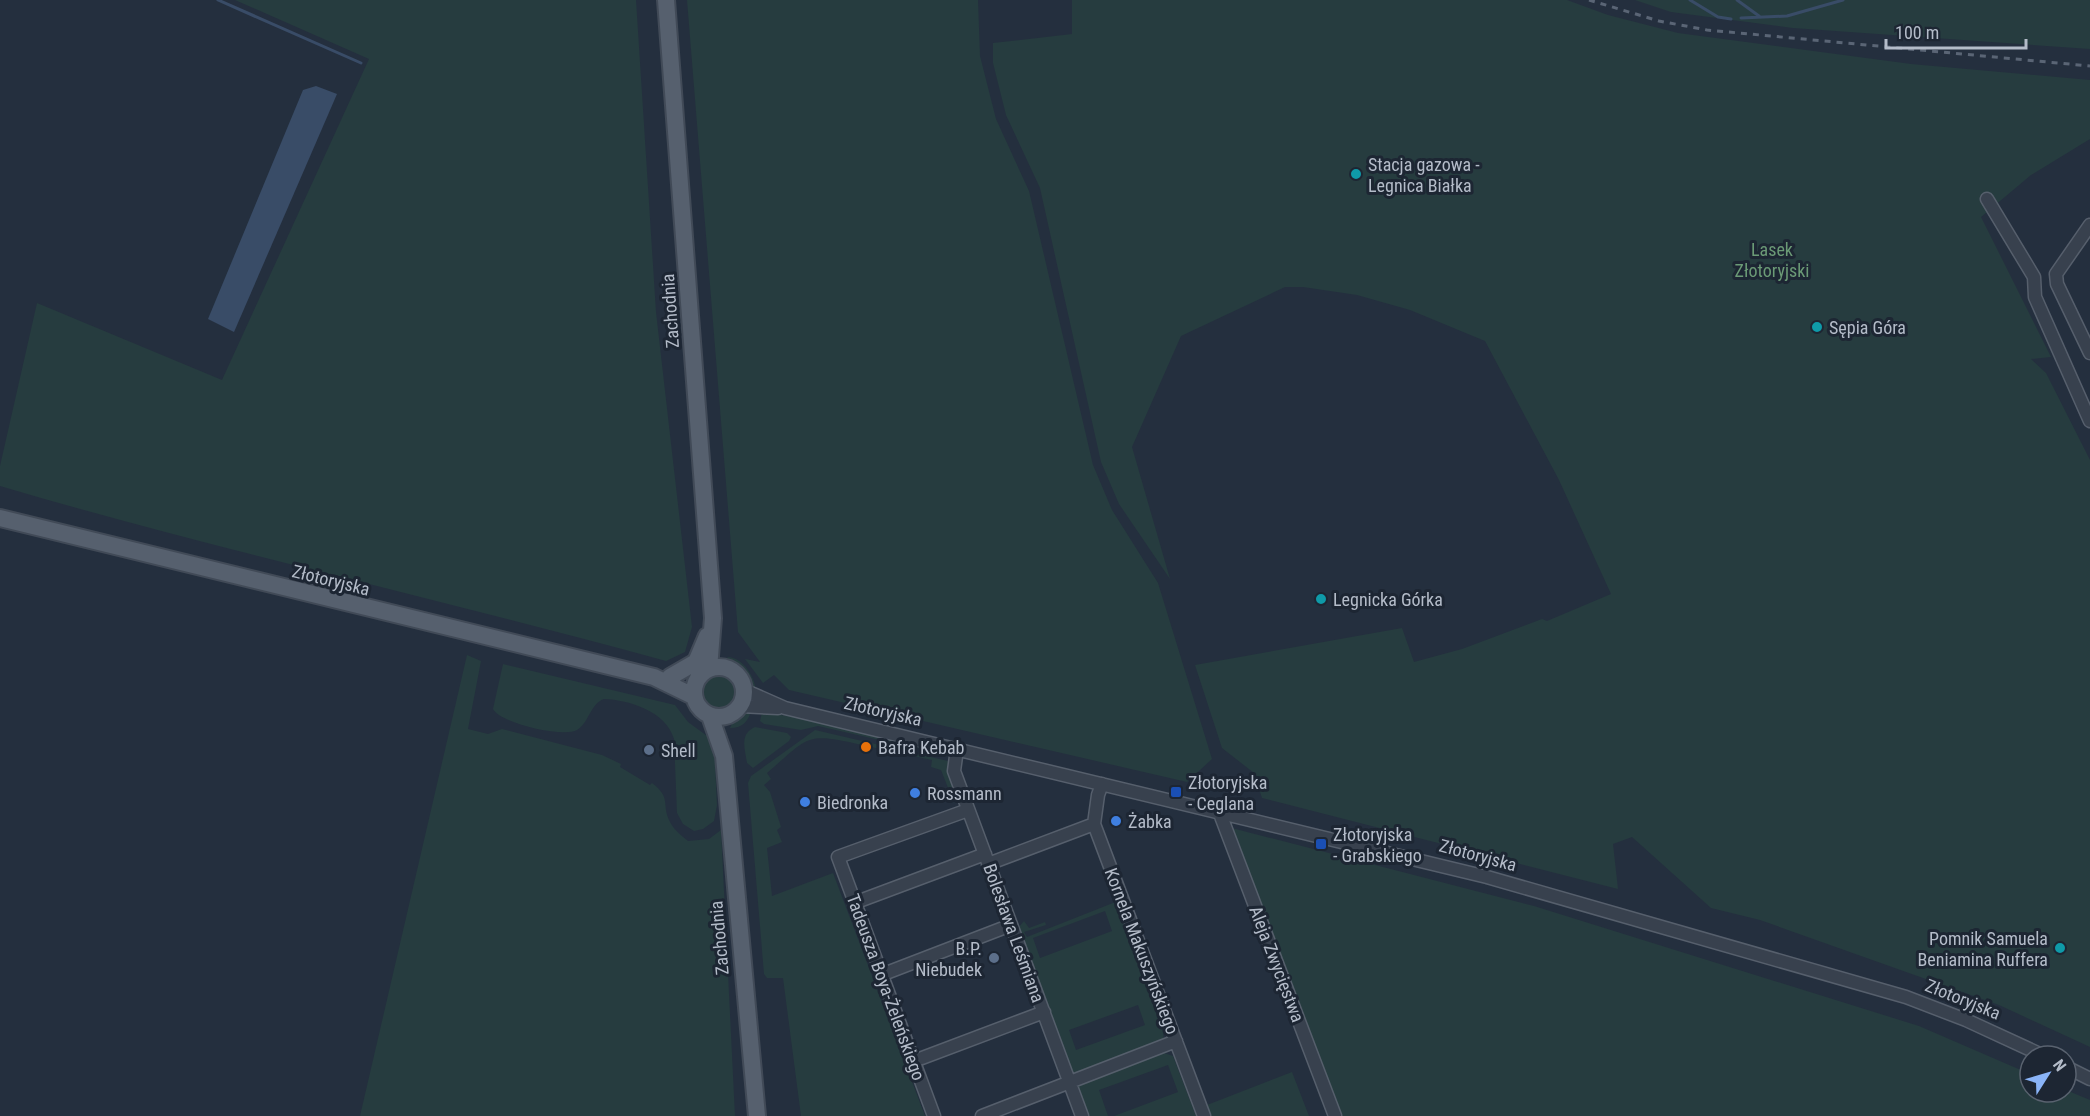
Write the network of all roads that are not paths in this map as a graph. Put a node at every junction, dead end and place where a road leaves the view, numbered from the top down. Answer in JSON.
{"nodes":[{"id":1,"x":666,"y":0,"type":"edge"},
{"id":2,"x":1987,"y":199,"type":"dead end"},
{"id":3,"x":2090,"y":225,"type":"edge"},
{"id":4,"x":2090,"y":353,"type":"edge"},
{"id":5,"x":2090,"y":421,"type":"edge"},
{"id":6,"x":0,"y":518,"type":"edge"},
{"id":7,"x":713,"y":618,"type":"junction"},
{"id":8,"x":729,"y":669,"type":"junction"},
{"id":9,"x":704,"y":673,"type":"junction"},
{"id":10,"x":662,"y":677,"type":"junction"},
{"id":11,"x":693,"y":696,"type":"junction"},
{"id":12,"x":738,"y":704,"type":"junction"},
{"id":13,"x":710,"y":716,"type":"junction"},
{"id":14,"x":957,"y":749,"type":"junction"},
{"id":15,"x":724,"y":756,"type":"junction"},
{"id":16,"x":1102,"y":784,"type":"junction"},
{"id":17,"x":968,"y":810,"type":"junction"},
{"id":18,"x":1219,"y":811,"type":"junction"},
{"id":19,"x":1094,"y":824,"type":"junction"},
{"id":20,"x":987,"y":859,"type":"junction"},
{"id":21,"x":862,"y":900,"type":"dead end"},
{"id":22,"x":1011,"y":925,"type":"junction"},
{"id":23,"x":881,"y":975,"type":"junction"},
{"id":24,"x":1044,"y":1012,"type":"junction"},
{"id":25,"x":1176,"y":1041,"type":"junction"},
{"id":26,"x":2018,"y":1044,"type":"edge"},
{"id":27,"x":922,"y":1058,"type":"dead end"},
{"id":28,"x":1070,"y":1082,"type":"junction"},
{"id":29,"x":757,"y":1116,"type":"edge"},
{"id":30,"x":934,"y":1116,"type":"edge"},
{"id":31,"x":981,"y":1116,"type":"edge"},
{"id":32,"x":1082,"y":1116,"type":"edge"},
{"id":33,"x":1204,"y":1116,"type":"edge"},
{"id":34,"x":1335,"y":1116,"type":"edge"}],
"edges":[{"from":1,"to":7,"type":"main road","name":"Zachodnia"},
{"from":2,"to":5,"type":"street"},
{"from":3,"to":4,"type":"street"},
{"from":6,"to":10,"type":"main road","name":"Złotoryjska"},
{"from":7,"to":8,"type":"main road","name":"Zachodnia"},
{"from":7,"to":9,"type":"main road","name":"Zachodnia"},
{"from":7,"to":10,"type":"main road"},
{"from":8,"to":9,"type":"main road"},
{"from":8,"to":12,"type":"main road"},
{"from":9,"to":10,"type":"main road","name":"Złotoryjska"},
{"from":9,"to":11,"type":"main road"},
{"from":10,"to":11,"type":"main road","name":"Złotoryjska"},
{"from":11,"to":13,"type":"main road"},
{"from":12,"to":13,"type":"main road"},
{"from":12,"to":14,"type":"street","name":"Złotoryjska"},
{"from":12,"to":15,"type":"main road","name":"Zachodnia"},
{"from":13,"to":15,"type":"main road","name":"Zachodnia"},
{"from":14,"to":16,"type":"street","name":"Złotoryjska"},
{"from":14,"to":17,"type":"street","name":"Bolesława Leśmiana"},
{"from":15,"to":29,"type":"main road","name":"Zachodnia"},
{"from":16,"to":18,"type":"street","name":"Złotoryjska"},
{"from":16,"to":19,"type":"street","name":"Kornela Makuszyńskiego"},
{"from":17,"to":20,"type":"street","name":"Bolesława Leśmiana"},
{"from":17,"to":23,"type":"street","name":"Tadeusza Boya-Żeleńskiego"},
{"from":18,"to":26,"type":"street","name":"Złotoryjska"},
{"from":18,"to":34,"type":"street","name":"Aleja Zwycięstwa"},
{"from":19,"to":20,"type":"street"},
{"from":19,"to":25,"type":"street","name":"Kornela Makuszyńskiego"},
{"from":20,"to":21,"type":"street"},
{"from":20,"to":22,"type":"street","name":"Bolesława Leśmiana"},
{"from":22,"to":23,"type":"street"},
{"from":22,"to":24,"type":"street","name":"Bolesława Leśmiana"},
{"from":23,"to":30,"type":"street","name":"Tadeusza Boya-Żeleńskiego"},
{"from":24,"to":27,"type":"street"},
{"from":24,"to":28,"type":"street","name":"Bolesława Leśmiana"},
{"from":25,"to":28,"type":"street"},
{"from":25,"to":33,"type":"street","name":"Kornela Makuszyńskiego"},
{"from":28,"to":31,"type":"street"},
{"from":28,"to":32,"type":"street","name":"Bolesława Leśmiana"}]}
